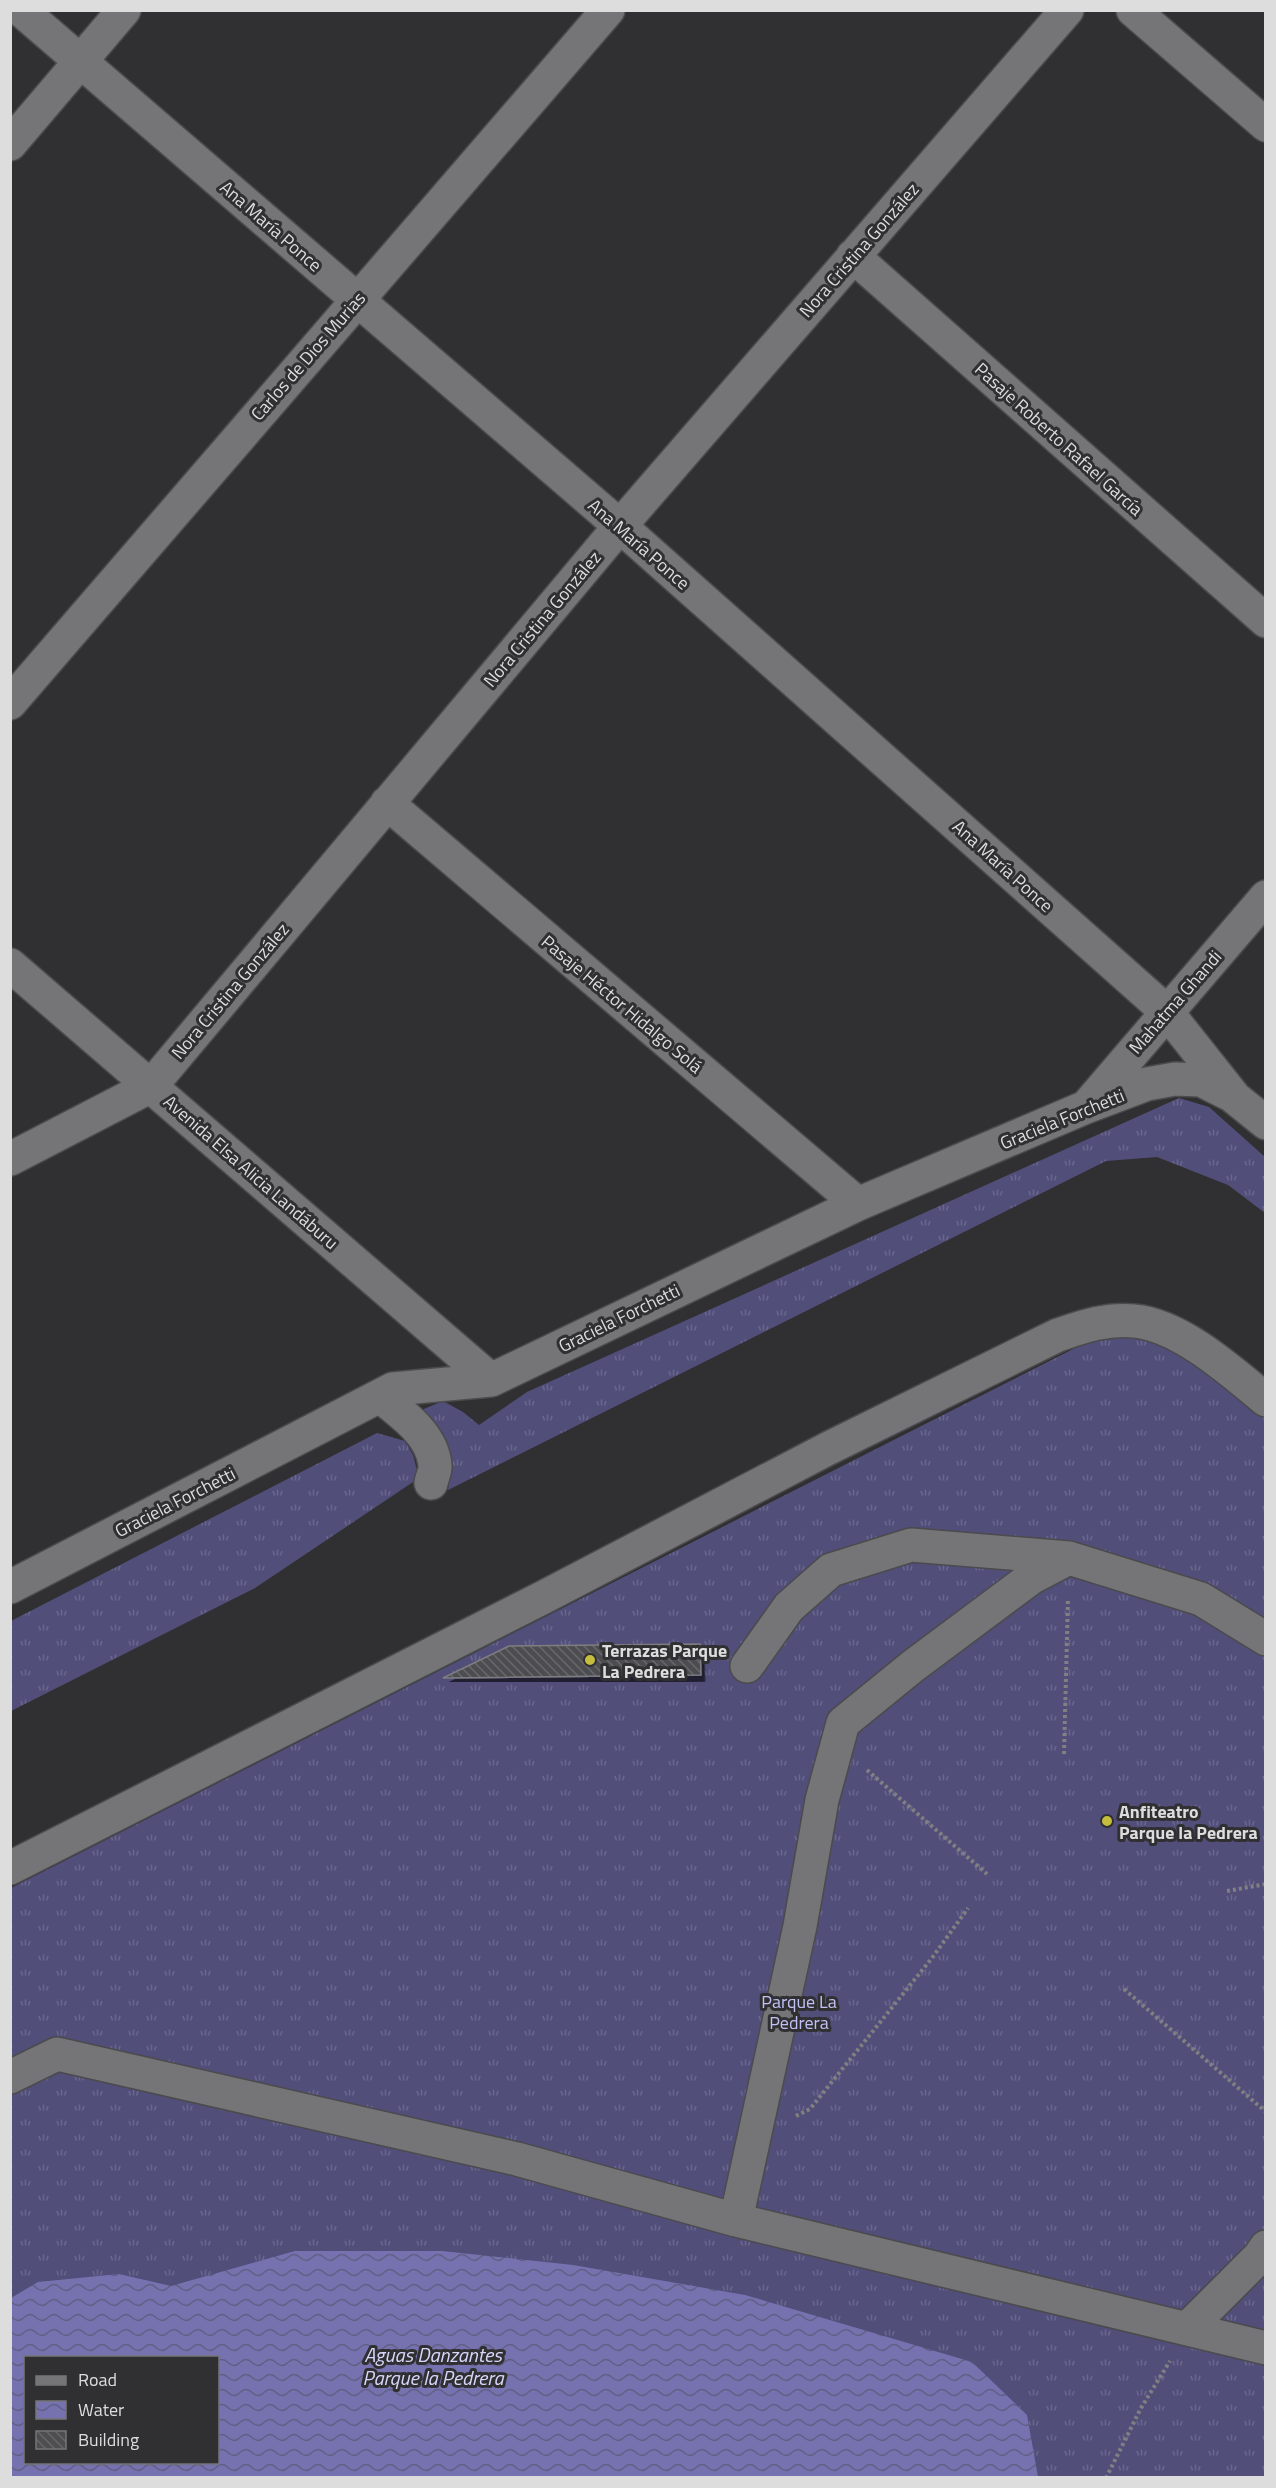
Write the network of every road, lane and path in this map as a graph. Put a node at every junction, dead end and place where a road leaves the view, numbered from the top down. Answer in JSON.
{"nodes":[{"id":1,"x":21,"y":10,"type":"edge"},
{"id":2,"x":124,"y":10,"type":"edge"},
{"id":3,"x":608,"y":10,"type":"edge"},
{"id":4,"x":1067,"y":10,"type":"edge"},
{"id":5,"x":1133,"y":10,"type":"edge"},
{"id":6,"x":80,"y":62,"type":"junction"},
{"id":7,"x":1266,"y":125,"type":"edge"},
{"id":8,"x":10,"y":144,"type":"edge"},
{"id":9,"x":853,"y":256,"type":"junction"},
{"id":10,"x":357,"y":300,"type":"junction"},
{"id":11,"x":620,"y":526,"type":"junction"},
{"id":12,"x":1266,"y":621,"type":"edge"},
{"id":13,"x":10,"y":703,"type":"edge"},
{"id":14,"x":387,"y":803,"type":"junction"},
{"id":15,"x":1266,"y":897,"type":"edge"},
{"id":16,"x":10,"y":965,"type":"edge"},
{"id":17,"x":1166,"y":1011,"type":"junction"},
{"id":18,"x":151,"y":1086,"type":"junction"},
{"id":19,"x":1235,"y":1098,"type":"junction"},
{"id":20,"x":1086,"y":1107,"type":"junction"},
{"id":21,"x":1266,"y":1123,"type":"edge"},
{"id":22,"x":10,"y":1159,"type":"edge"},
{"id":23,"x":858,"y":1204,"type":"junction"},
{"id":24,"x":491,"y":1380,"type":"junction"},
{"id":25,"x":380,"y":1396,"type":"junction"},
{"id":26,"x":1266,"y":1400,"type":"edge"},
{"id":27,"x":431,"y":1483,"type":"dead end"},
{"id":28,"x":1069,"y":1558,"type":"junction"},
{"id":29,"x":10,"y":1587,"type":"edge"},
{"id":30,"x":1266,"y":1639,"type":"edge"},
{"id":31,"x":747,"y":1666,"type":"dead end"},
{"id":32,"x":837,"y":1744,"type":"junction"},
{"id":33,"x":1064,"y":1754,"type":"dead end"},
{"id":34,"x":10,"y":1868,"type":"edge"},
{"id":35,"x":987,"y":1874,"type":"dead end"},
{"id":36,"x":1266,"y":1884,"type":"edge"},
{"id":37,"x":1227,"y":1891,"type":"dead end"},
{"id":38,"x":968,"y":1908,"type":"dead end"},
{"id":39,"x":1124,"y":1989,"type":"dead end"},
{"id":40,"x":10,"y":2077,"type":"edge"},
{"id":41,"x":1266,"y":2112,"type":"edge"},
{"id":42,"x":755,"y":2136,"type":"junction"},
{"id":43,"x":736,"y":2220,"type":"junction"},
{"id":44,"x":1266,"y":2247,"type":"edge"},
{"id":45,"x":1188,"y":2328,"type":"junction"},
{"id":46,"x":1266,"y":2348,"type":"edge"},
{"id":47,"x":1106,"y":2478,"type":"edge"}],
"edges":[{"from":1,"to":6,"type":"street","name":"Ana María Ponce"},
{"from":2,"to":6,"type":"street"},
{"from":3,"to":10,"type":"street","name":"Carlos de Dios Murias"},
{"from":4,"to":9,"type":"street","name":"Nora Cristina González"},
{"from":5,"to":7,"type":"street"},
{"from":6,"to":8,"type":"street"},
{"from":6,"to":10,"type":"street","name":"Ana María Ponce"},
{"from":9,"to":11,"type":"street","name":"Nora Cristina González"},
{"from":9,"to":12,"type":"street","name":"Pasaje Roberto Rafael García"},
{"from":10,"to":11,"type":"street","name":"Ana María Ponce"},
{"from":10,"to":13,"type":"street","name":"Carlos de Dios Murias"},
{"from":11,"to":14,"type":"street","name":"Nora Cristina González"},
{"from":11,"to":17,"type":"street","name":"Ana María Ponce"},
{"from":14,"to":18,"type":"street","name":"Nora Cristina González"},
{"from":14,"to":23,"type":"street","name":"Pasaje Héctor Hidalgo Solá"},
{"from":15,"to":17,"type":"street","name":"Mahatma Ghandi"},
{"from":16,"to":18,"type":"street","name":"Avenida Elsa Alicia Landáburu"},
{"from":17,"to":19,"type":"street","name":"Ana María Ponce"},
{"from":17,"to":20,"type":"street","name":"Mahatma Ghandi"},
{"from":18,"to":22,"type":"street","name":"Nora Cristina González"},
{"from":18,"to":24,"type":"street","name":"Avenida Elsa Alicia Landáburu"},
{"from":19,"to":20,"type":"street","name":"Graciela Forchetti"},
{"from":19,"to":21,"type":"street"},
{"from":20,"to":23,"type":"street","name":"Graciela Forchetti"},
{"from":23,"to":24,"type":"street","name":"Graciela Forchetti"},
{"from":24,"to":25,"type":"street","name":"Graciela Forchetti"},
{"from":25,"to":27,"type":"street"},
{"from":25,"to":29,"type":"street","name":"Graciela Forchetti"},
{"from":26,"to":34,"type":"street"},
{"from":28,"to":30,"type":"street"},
{"from":28,"to":31,"type":"street"},
{"from":28,"to":32,"type":"street"},
{"from":28,"to":33,"type":"path"},
{"from":32,"to":35,"type":"path"},
{"from":32,"to":42,"type":"street"},
{"from":36,"to":37,"type":"path"},
{"from":38,"to":42,"type":"path"},
{"from":39,"to":41,"type":"path"},
{"from":40,"to":43,"type":"street"},
{"from":42,"to":43,"type":"street"},
{"from":43,"to":45,"type":"street"},
{"from":44,"to":45,"type":"street"},
{"from":45,"to":46,"type":"street"},
{"from":45,"to":47,"type":"path"}]}
